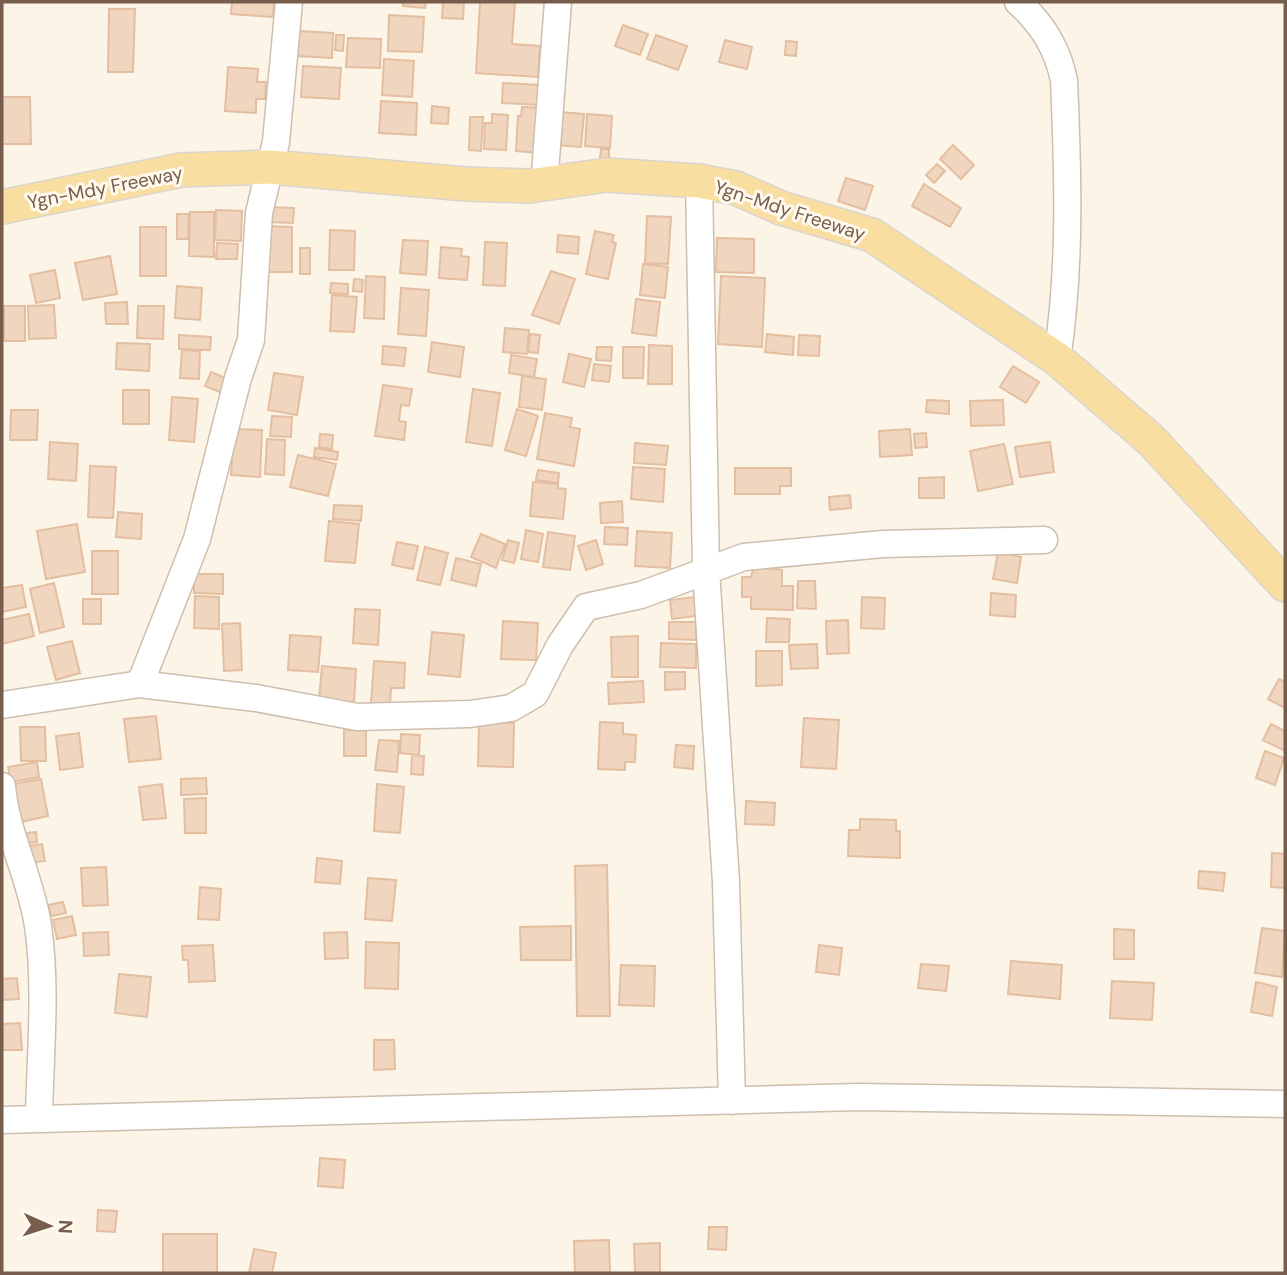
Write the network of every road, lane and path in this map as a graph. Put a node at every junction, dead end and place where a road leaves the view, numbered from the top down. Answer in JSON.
{"nodes":[{"id":1,"x":289,"y":2,"type":"edge"},
{"id":2,"x":558,"y":2,"type":"edge"},
{"id":3,"x":1018,"y":2,"type":"edge"},
{"id":4,"x":270,"y":167,"type":"junction"},
{"id":5,"x":699,"y":181,"type":"junction"},
{"id":6,"x":544,"y":184,"type":"junction"},
{"id":7,"x":2,"y":207,"type":"edge"},
{"id":8,"x":1057,"y":359,"type":"junction"},
{"id":9,"x":1044,"y":540,"type":"dead end"},
{"id":10,"x":706,"y":570,"type":"junction"},
{"id":11,"x":1285,"y":585,"type":"edge"},
{"id":12,"x":140,"y":684,"type":"junction"},
{"id":13,"x":2,"y":705,"type":"edge"},
{"id":14,"x":2,"y":786,"type":"edge"},
{"id":15,"x":732,"y":1101,"type":"junction"},
{"id":16,"x":1285,"y":1104,"type":"edge"},
{"id":17,"x":39,"y":1119,"type":"junction"},
{"id":18,"x":2,"y":1120,"type":"edge"}],
"edges":[{"from":1,"to":4,"type":"street"},
{"from":2,"to":6,"type":"street"},
{"from":3,"to":8,"type":"street"},
{"from":4,"to":6,"type":"main road","name":"Ygn-Mdy Freeway"},
{"from":4,"to":7,"type":"main road","name":"Ygn-Mdy Freeway"},
{"from":4,"to":12,"type":"street"},
{"from":5,"to":6,"type":"main road","name":"Ygn-Mdy Freeway"},
{"from":5,"to":8,"type":"main road","name":"Ygn-Mdy Freeway"},
{"from":5,"to":10,"type":"street"},
{"from":8,"to":11,"type":"main road","name":"Ygn-Mdy Freeway"},
{"from":9,"to":10,"type":"street"},
{"from":10,"to":12,"type":"street"},
{"from":10,"to":15,"type":"street"},
{"from":12,"to":13,"type":"street"},
{"from":14,"to":17,"type":"street"},
{"from":15,"to":16,"type":"street"},
{"from":15,"to":17,"type":"street"},
{"from":17,"to":18,"type":"street"}]}
